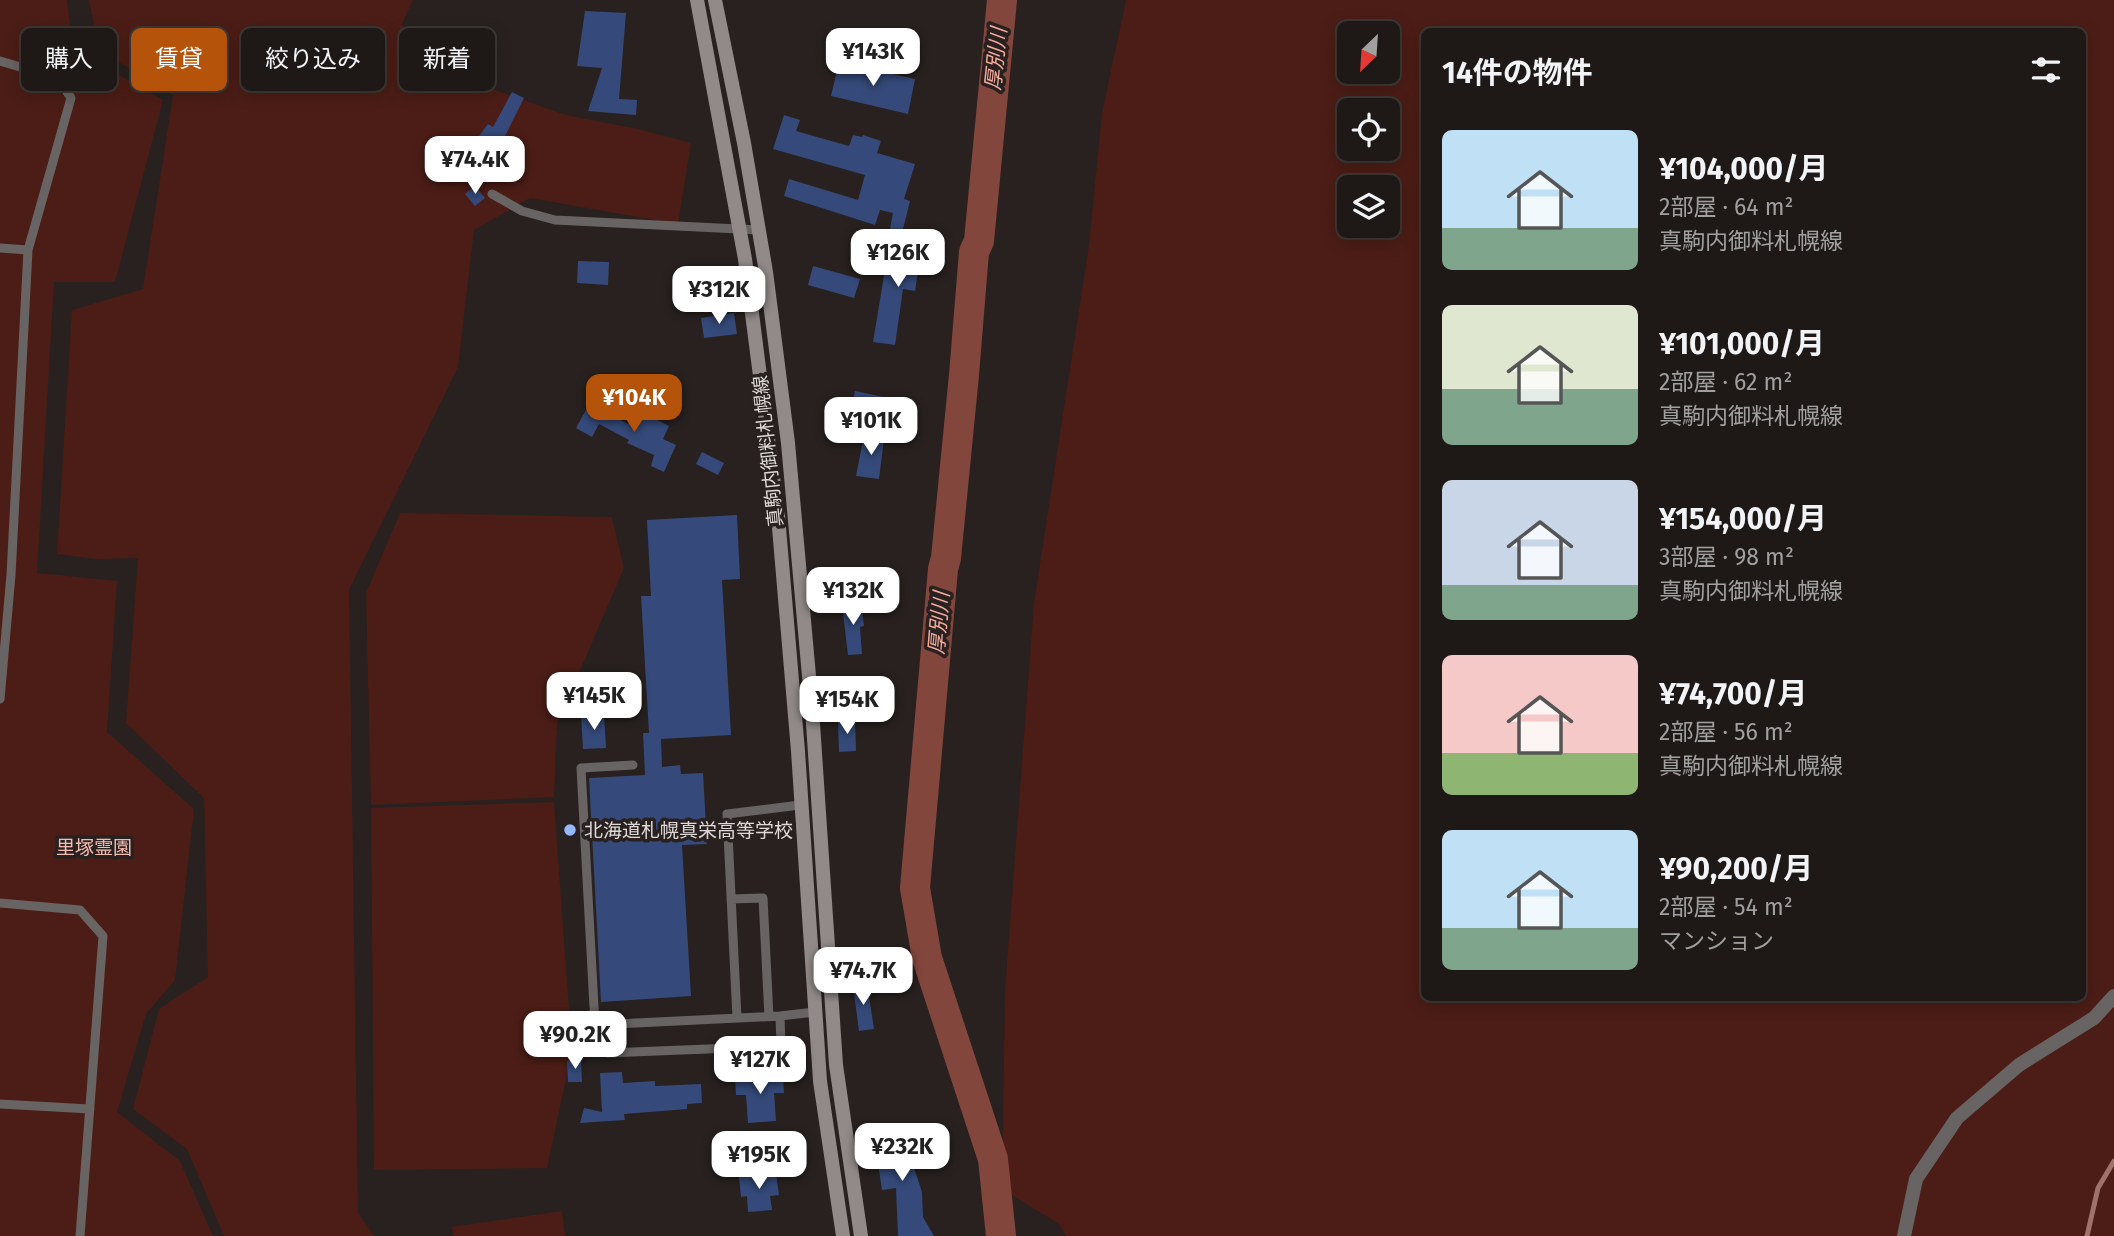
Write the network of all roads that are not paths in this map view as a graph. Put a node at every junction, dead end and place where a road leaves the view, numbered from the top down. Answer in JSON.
{"nodes":[{"id":1,"x":697,"y":0,"type":"edge"},
{"id":2,"x":715,"y":0,"type":"edge"},
{"id":3,"x":0,"y":61,"type":"edge"},
{"id":4,"x":492,"y":194,"type":"dead end"},
{"id":5,"x":740,"y":228,"type":"junction"},
{"id":6,"x":759,"y":230,"type":"junction"},
{"id":7,"x":0,"y":247,"type":"edge"},
{"id":8,"x":28,"y":250,"type":"junction"},
{"id":9,"x":0,"y":694,"type":"edge"},
{"id":10,"x":0,"y":699,"type":"edge"},
{"id":11,"x":633,"y":765,"type":"dead end"},
{"id":12,"x":800,"y":805,"type":"junction"},
{"id":13,"x":731,"y":899,"type":"junction"},
{"id":14,"x":0,"y":903,"type":"edge"},
{"id":15,"x":2114,"y":996,"type":"edge"},
{"id":16,"x":815,"y":1012,"type":"junction"},
{"id":17,"x":780,"y":1016,"type":"junction"},
{"id":18,"x":769,"y":1017,"type":"junction"},
{"id":19,"x":737,"y":1018,"type":"junction"},
{"id":20,"x":605,"y":1024,"type":"junction"},
{"id":21,"x":0,"y":1104,"type":"edge"},
{"id":22,"x":90,"y":1109,"type":"junction"},
{"id":23,"x":80,"y":1236,"type":"edge"},
{"id":24,"x":843,"y":1236,"type":"edge"},
{"id":25,"x":861,"y":1236,"type":"edge"},
{"id":26,"x":1904,"y":1236,"type":"edge"}],
"edges":[{"from":1,"to":5,"type":"main road","name":"真駒内御料札幌線"},
{"from":2,"to":6,"type":"main road","name":"真駒内御料札幌線"},
{"from":3,"to":8,"type":"lane"},
{"from":4,"to":5,"type":"lane"},
{"from":5,"to":6,"type":"lane"},
{"from":5,"to":12,"type":"main road","name":"真駒内御料札幌線"},
{"from":6,"to":25,"type":"main road","name":"真駒内御料札幌線"},
{"from":7,"to":8,"type":"lane"},
{"from":8,"to":9,"type":"lane"},
{"from":9,"to":10,"type":"lane"},
{"from":11,"to":20,"type":"lane"},
{"from":12,"to":13,"type":"lane"},
{"from":12,"to":16,"type":"main road","name":"真駒内御料札幌線"},
{"from":13,"to":18,"type":"lane"},
{"from":13,"to":19,"type":"lane"},
{"from":14,"to":22,"type":"lane"},
{"from":15,"to":26,"type":"street"},
{"from":16,"to":17,"type":"lane"},
{"from":16,"to":24,"type":"main road","name":"真駒内御料札幌線"},
{"from":17,"to":18,"type":"lane"},
{"from":17,"to":20,"type":"lane"},
{"from":18,"to":19,"type":"lane"},
{"from":19,"to":20,"type":"lane"},
{"from":21,"to":22,"type":"lane"},
{"from":22,"to":23,"type":"lane"}]}
